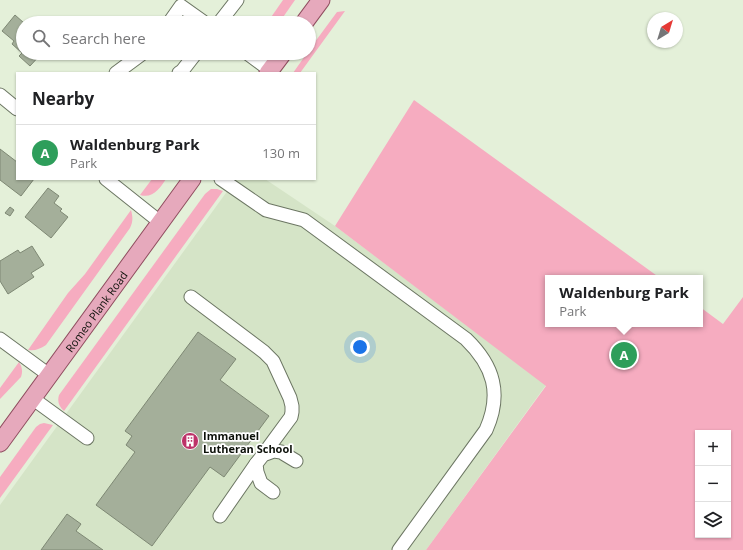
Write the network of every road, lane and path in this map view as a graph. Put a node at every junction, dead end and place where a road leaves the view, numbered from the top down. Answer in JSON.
{"nodes":[{"id":1,"x":236,"y":0,"type":"edge"},
{"id":2,"x":321,"y":0,"type":"edge"},
{"id":3,"x":173,"y":16,"type":"edge"},
{"id":4,"x":195,"y":16,"type":"edge"},
{"id":5,"x":224,"y":16,"type":"edge"},
{"id":6,"x":309,"y":16,"type":"edge"},
{"id":7,"x":134,"y":60,"type":"edge"},
{"id":8,"x":191,"y":60,"type":"edge"},
{"id":9,"x":256,"y":60,"type":"edge"},
{"id":10,"x":277,"y":60,"type":"edge"},
{"id":11,"x":269,"y":71,"type":"edge"},
{"id":12,"x":117,"y":72,"type":"edge"},
{"id":13,"x":180,"y":72,"type":"edge"},
{"id":14,"x":0,"y":95,"type":"edge"},
{"id":15,"x":16,"y":108,"type":"edge"},
{"id":16,"x":107,"y":180,"type":"edge"},
{"id":17,"x":191,"y":180,"type":"edge"},
{"id":18,"x":223,"y":180,"type":"edge"},
{"id":19,"x":160,"y":222,"type":"junction"},
{"id":20,"x":191,"y":297,"type":"dead end"},
{"id":21,"x":0,"y":339,"type":"edge"},
{"id":22,"x":49,"y":376,"type":"junction"},
{"id":23,"x":32,"y":398,"type":"junction"},
{"id":24,"x":87,"y":438,"type":"dead end"},
{"id":25,"x":0,"y":443,"type":"edge"},
{"id":26,"x":260,"y":460,"type":"junction"},
{"id":27,"x":296,"y":461,"type":"dead end"},
{"id":28,"x":273,"y":492,"type":"dead end"},
{"id":29,"x":220,"y":516,"type":"dead end"},
{"id":30,"x":399,"y":550,"type":"edge"}],
"edges":[{"from":1,"to":5,"type":"street"},
{"from":2,"to":6,"type":"main road"},
{"from":3,"to":4,"type":"street"},
{"from":7,"to":12,"type":"street"},
{"from":8,"to":13,"type":"street"},
{"from":9,"to":11,"type":"street"},
{"from":10,"to":11,"type":"main road"},
{"from":14,"to":15,"type":"street"},
{"from":16,"to":19,"type":"street"},
{"from":17,"to":19,"type":"main road","name":"Romeo Plank Road"},
{"from":18,"to":30,"type":"street"},
{"from":19,"to":22,"type":"main road","name":"Romeo Plank Road"},
{"from":20,"to":26,"type":"street"},
{"from":21,"to":22,"type":"street"},
{"from":22,"to":23,"type":"main road","name":"Romeo Plank Road"},
{"from":23,"to":24,"type":"street"},
{"from":23,"to":25,"type":"main road","name":"Romeo Plank Road"},
{"from":26,"to":27,"type":"street"},
{"from":26,"to":28,"type":"street"},
{"from":26,"to":29,"type":"street"}]}
